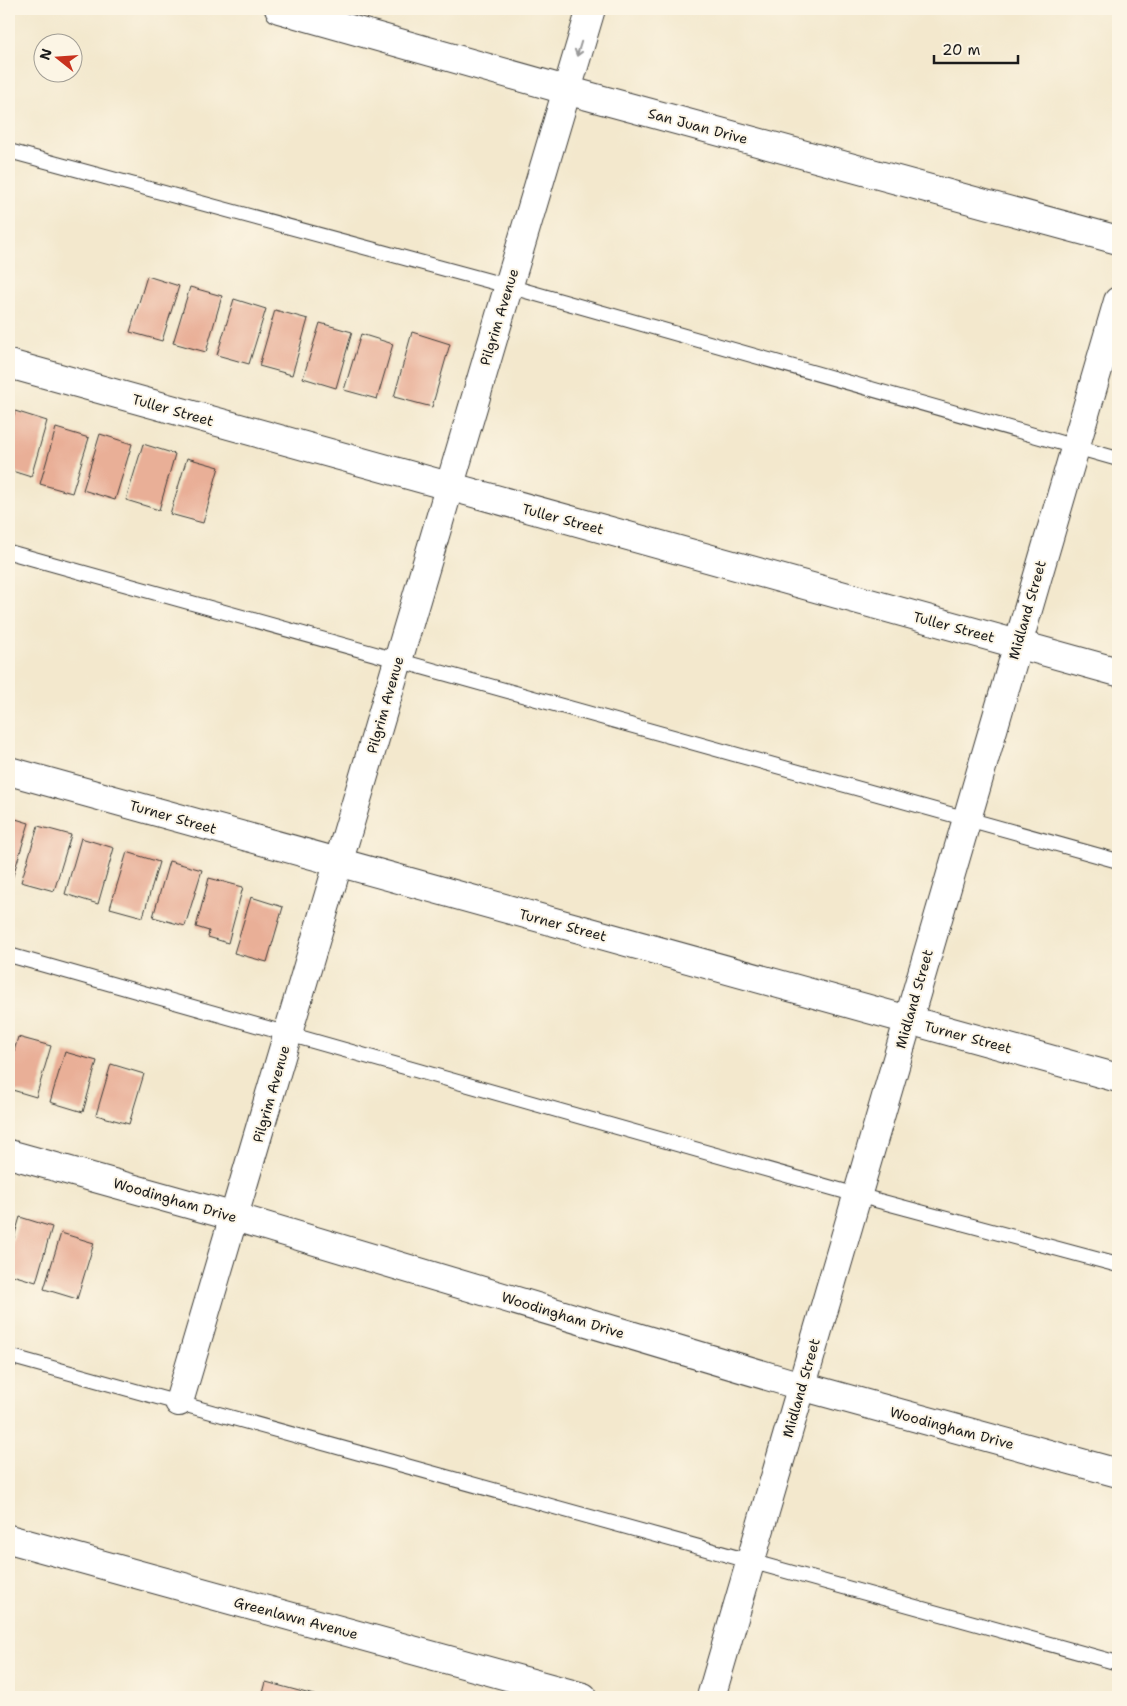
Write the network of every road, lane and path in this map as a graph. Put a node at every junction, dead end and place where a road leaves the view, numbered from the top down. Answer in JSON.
{"nodes":[{"id":1,"x":279,"y":9,"type":"edge"},
{"id":2,"x":591,"y":9,"type":"edge"},
{"id":3,"x":566,"y":90,"type":"junction"},
{"id":4,"x":9,"y":151,"type":"edge"},
{"id":5,"x":1118,"y":240,"type":"edge"},
{"id":6,"x":508,"y":286,"type":"junction"},
{"id":7,"x":1118,"y":301,"type":"edge"},
{"id":8,"x":9,"y":364,"type":"edge"},
{"id":9,"x":1075,"y":448,"type":"junction"},
{"id":10,"x":1118,"y":459,"type":"edge"},
{"id":11,"x":448,"y":487,"type":"junction"},
{"id":12,"x":9,"y":552,"type":"edge"},
{"id":13,"x":1017,"y":644,"type":"junction"},
{"id":14,"x":398,"y":661,"type":"junction"},
{"id":15,"x":1118,"y":672,"type":"edge"},
{"id":16,"x":9,"y":771,"type":"edge"},
{"id":17,"x":967,"y":818,"type":"junction"},
{"id":18,"x":1118,"y":861,"type":"edge"},
{"id":19,"x":339,"y":863,"type":"junction"},
{"id":20,"x":9,"y":955,"type":"edge"},
{"id":21,"x":908,"y":1020,"type":"junction"},
{"id":22,"x":289,"y":1034,"type":"junction"},
{"id":23,"x":1118,"y":1078,"type":"edge"},
{"id":24,"x":9,"y":1154,"type":"edge"},
{"id":25,"x":857,"y":1195,"type":"junction"},
{"id":26,"x":235,"y":1217,"type":"junction"},
{"id":27,"x":1118,"y":1265,"type":"edge"},
{"id":28,"x":9,"y":1356,"type":"edge"},
{"id":29,"x":801,"y":1386,"type":"junction"},
{"id":30,"x":179,"y":1402,"type":"junction"},
{"id":31,"x":1118,"y":1473,"type":"edge"},
{"id":32,"x":9,"y":1538,"type":"edge"},
{"id":33,"x":750,"y":1561,"type":"junction"},
{"id":34,"x":1118,"y":1663,"type":"edge"},
{"id":35,"x":583,"y":1697,"type":"edge"},
{"id":36,"x":710,"y":1697,"type":"edge"}],
"edges":[{"from":1,"to":3,"type":"street","name":"San Juan Drive"},
{"from":2,"to":3,"type":"street","name":"Pilgrim Avenue","one_way":true},
{"from":3,"to":5,"type":"street","name":"San Juan Drive"},
{"from":3,"to":6,"type":"street","name":"Pilgrim Avenue"},
{"from":4,"to":6,"type":"lane"},
{"from":6,"to":9,"type":"lane"},
{"from":6,"to":11,"type":"street","name":"Pilgrim Avenue"},
{"from":7,"to":9,"type":"street","name":"Midland Street"},
{"from":8,"to":11,"type":"street","name":"Tuller Street"},
{"from":9,"to":10,"type":"lane"},
{"from":9,"to":13,"type":"street","name":"Midland Street"},
{"from":11,"to":13,"type":"street","name":"Tuller Street"},
{"from":11,"to":14,"type":"street","name":"Pilgrim Avenue"},
{"from":12,"to":14,"type":"lane"},
{"from":13,"to":15,"type":"street","name":"Tuller Street"},
{"from":13,"to":17,"type":"street","name":"Midland Street"},
{"from":14,"to":17,"type":"lane"},
{"from":14,"to":19,"type":"street","name":"Pilgrim Avenue"},
{"from":16,"to":19,"type":"street","name":"Turner Street"},
{"from":17,"to":18,"type":"lane"},
{"from":17,"to":21,"type":"street","name":"Midland Street"},
{"from":19,"to":21,"type":"street","name":"Turner Street"},
{"from":19,"to":22,"type":"street","name":"Pilgrim Avenue"},
{"from":20,"to":22,"type":"lane"},
{"from":21,"to":23,"type":"street","name":"Turner Street"},
{"from":21,"to":25,"type":"street","name":"Midland Street"},
{"from":22,"to":25,"type":"lane"},
{"from":22,"to":26,"type":"street","name":"Pilgrim Avenue"},
{"from":24,"to":26,"type":"street","name":"Woodingham Drive"},
{"from":25,"to":27,"type":"lane"},
{"from":25,"to":29,"type":"street","name":"Midland Street"},
{"from":26,"to":29,"type":"street","name":"Woodingham Drive"},
{"from":26,"to":30,"type":"street","name":"Pilgrim Avenue"},
{"from":28,"to":30,"type":"lane"},
{"from":29,"to":31,"type":"street","name":"Woodingham Drive"},
{"from":29,"to":33,"type":"street","name":"Midland Street"},
{"from":30,"to":33,"type":"lane"},
{"from":32,"to":35,"type":"street","name":"Greenlawn Avenue"},
{"from":33,"to":34,"type":"lane"},
{"from":33,"to":36,"type":"street","name":"Midland Street"}]}
